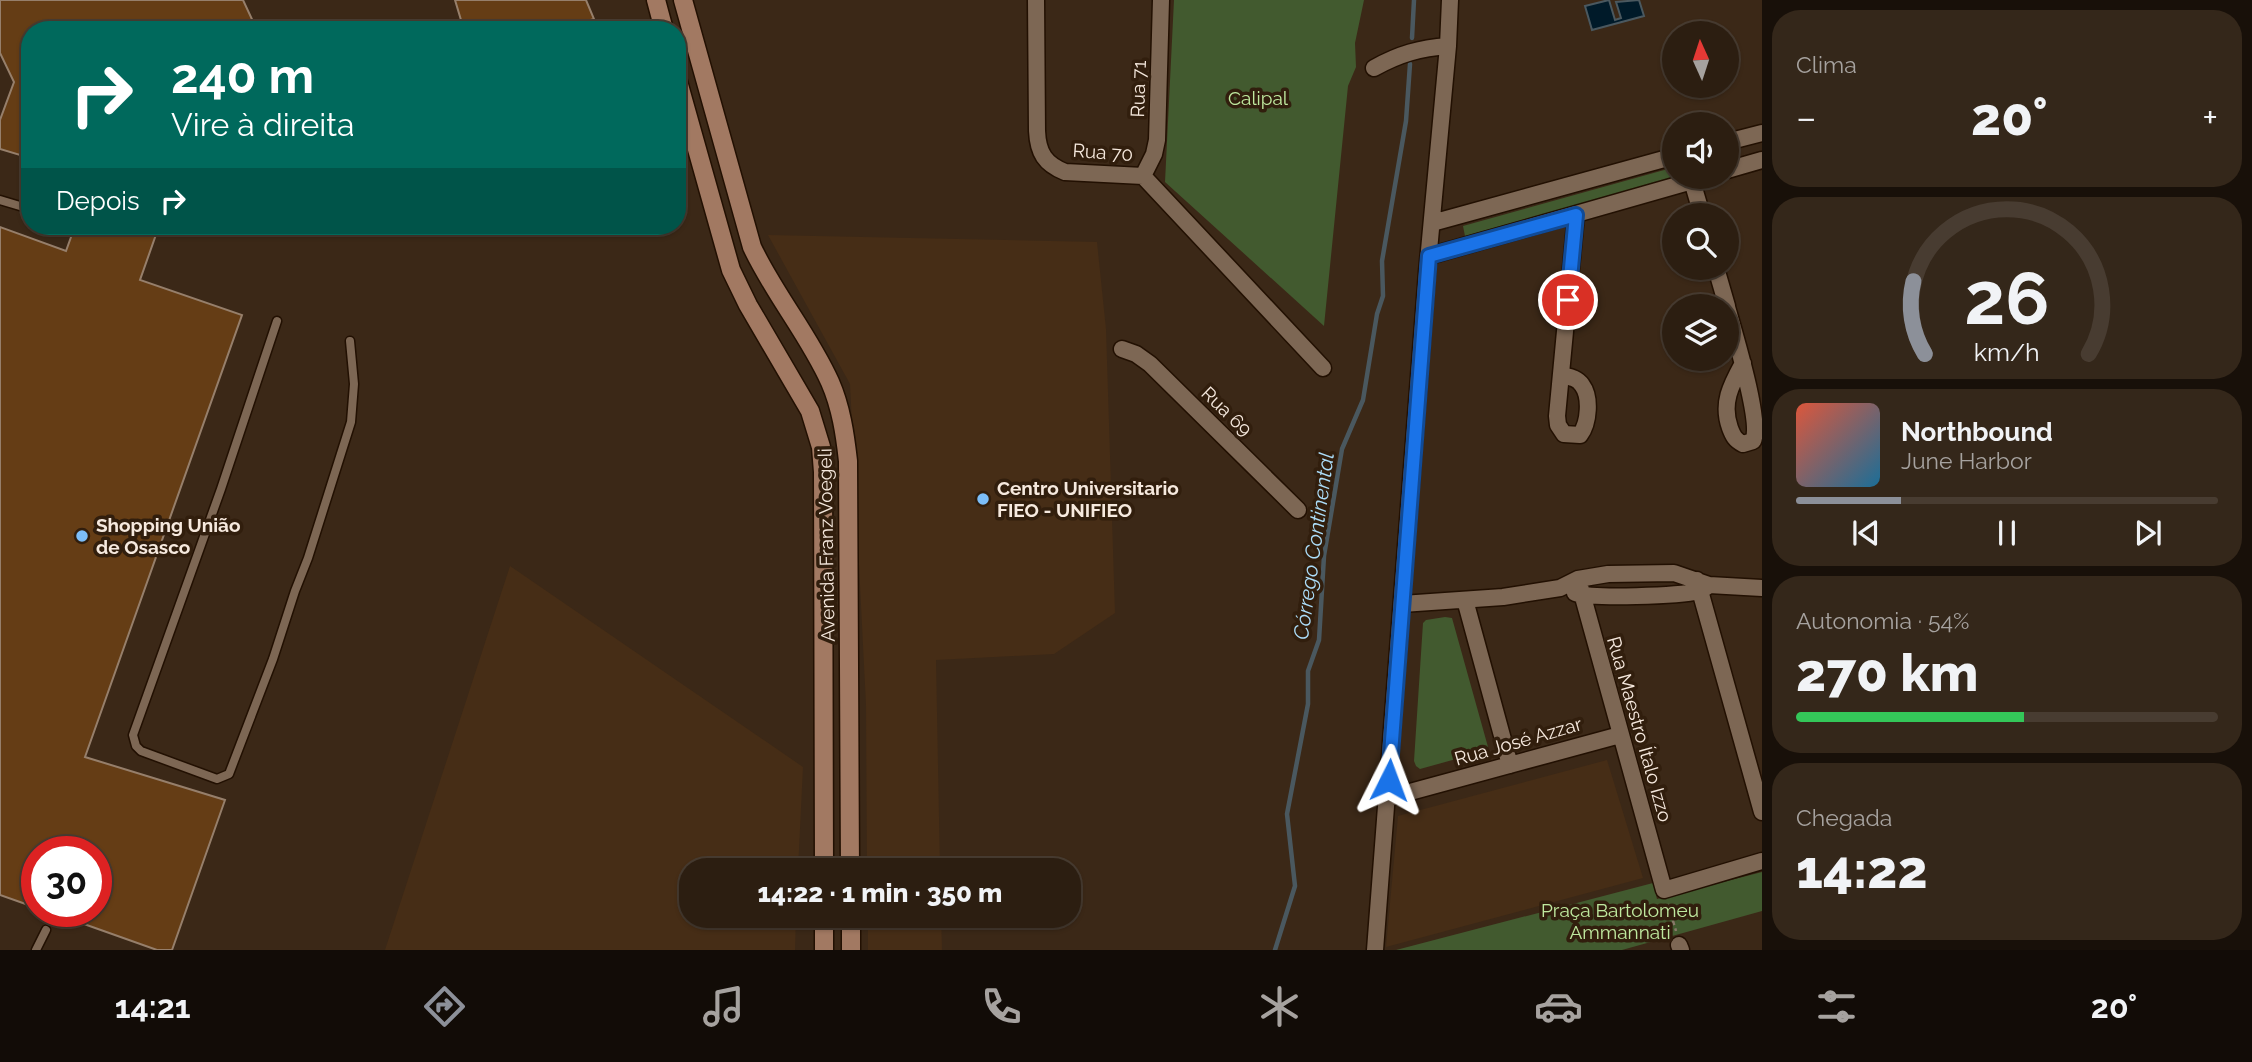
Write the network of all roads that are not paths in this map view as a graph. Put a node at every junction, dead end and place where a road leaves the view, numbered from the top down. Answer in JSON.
{"nodes":[{"id":1,"x":656,"y":0,"type":"edge"},
{"id":2,"x":683,"y":0,"type":"edge"},
{"id":3,"x":1036,"y":0,"type":"edge"},
{"id":4,"x":1161,"y":0,"type":"edge"},
{"id":5,"x":1450,"y":0,"type":"edge"},
{"id":6,"x":662,"y":21,"type":"edge"},
{"id":7,"x":1448,"y":46,"type":"junction"},
{"id":8,"x":1374,"y":68,"type":"dead end"},
{"id":9,"x":686,"y":111,"type":"edge"},
{"id":10,"x":692,"y":133,"type":"junction"},
{"id":11,"x":1759,"y":133,"type":"edge"},
{"id":12,"x":1739,"y":139,"type":"edge"},
{"id":13,"x":1762,"y":153,"type":"edge"},
{"id":14,"x":1662,"y":160,"type":"edge"},
{"id":15,"x":1762,"y":160,"type":"edge"},
{"id":16,"x":1739,"y":167,"type":"edge"},
{"id":17,"x":1143,"y":176,"type":"junction"},
{"id":18,"x":733,"y":184,"type":"junction"},
{"id":19,"x":1665,"y":189,"type":"edge"},
{"id":20,"x":0,"y":200,"type":"edge"},
{"id":21,"x":21,"y":206,"type":"edge"},
{"id":22,"x":1576,"y":215,"type":"junction"},
{"id":23,"x":1432,"y":223,"type":"junction"},
{"id":24,"x":1429,"y":256,"type":"junction"},
{"id":25,"x":277,"y":321,"type":"dead end"},
{"id":26,"x":350,"y":341,"type":"dead end"},
{"id":27,"x":1122,"y":349,"type":"dead end"},
{"id":28,"x":1739,"y":349,"type":"edge"},
{"id":29,"x":1743,"y":363,"type":"dead end"},
{"id":30,"x":1324,"y":368,"type":"dead end"},
{"id":31,"x":823,"y":370,"type":"junction"},
{"id":32,"x":1562,"y":375,"type":"dead end"},
{"id":33,"x":799,"y":391,"type":"junction"},
{"id":34,"x":837,"y":402,"type":"junction"},
{"id":35,"x":810,"y":411,"type":"junction"},
{"id":36,"x":1298,"y":510,"type":"dead end"},
{"id":37,"x":1703,"y":585,"type":"junction"},
{"id":38,"x":1580,"y":587,"type":"junction"},
{"id":39,"x":1762,"y":588,"type":"edge"},
{"id":40,"x":1465,"y":600,"type":"junction"},
{"id":41,"x":1402,"y":604,"type":"junction"},
{"id":42,"x":1620,"y":735,"type":"junction"},
{"id":43,"x":1510,"y":765,"type":"junction"},
{"id":44,"x":1388,"y":798,"type":"junction"},
{"id":45,"x":1762,"y":812,"type":"edge"},
{"id":46,"x":824,"y":858,"type":"edge"},
{"id":47,"x":850,"y":858,"type":"edge"},
{"id":48,"x":1762,"y":862,"type":"edge"},
{"id":49,"x":824,"y":928,"type":"edge"},
{"id":50,"x":851,"y":928,"type":"edge"},
{"id":51,"x":46,"y":930,"type":"dead end"},
{"id":52,"x":36,"y":950,"type":"edge"},
{"id":53,"x":824,"y":950,"type":"edge"},
{"id":54,"x":851,"y":950,"type":"edge"},
{"id":55,"x":1375,"y":950,"type":"edge"}],
"edges":[{"from":1,"to":6,"type":"main road"},
{"from":2,"to":18,"type":"main road","name":"Avenida Franz Voegeli"},
{"from":3,"to":17,"type":"street","name":"Rua 70"},
{"from":4,"to":17,"type":"street","name":"Rua 71"},
{"from":5,"to":7,"type":"street"},
{"from":7,"to":8,"type":"street"},
{"from":7,"to":23,"type":"street"},
{"from":9,"to":10,"type":"main road","name":"Avenida Franz Voegeli"},
{"from":10,"to":18,"type":"main road"},
{"from":10,"to":33,"type":"main road","name":"Avenida Franz Voegeli"},
{"from":11,"to":12,"type":"street"},
{"from":11,"to":13,"type":"street"},
{"from":14,"to":23,"type":"street"},
{"from":15,"to":16,"type":"street"},
{"from":17,"to":30,"type":"street","name":"Rua 70"},
{"from":18,"to":31,"type":"main road","name":"Avenida Franz Voegeli"},
{"from":19,"to":22,"type":"street"},
{"from":20,"to":21,"type":"lane"},
{"from":22,"to":24,"type":"street"},
{"from":22,"to":32,"type":"street"},
{"from":23,"to":24,"type":"street"},
{"from":24,"to":41,"type":"street"},
{"from":25,"to":26,"type":"lane"},
{"from":27,"to":36,"type":"street","name":"Rua 69"},
{"from":28,"to":29,"type":"street"},
{"from":31,"to":33,"type":"main road"},
{"from":31,"to":34,"type":"main road","name":"Avenida Franz Voegeli"},
{"from":33,"to":35,"type":"main road","name":"Avenida Franz Voegeli"},
{"from":34,"to":35,"type":"main road"},
{"from":34,"to":47,"type":"main road","name":"Avenida Franz Voegeli"},
{"from":35,"to":46,"type":"main road","name":"Avenida Franz Voegeli"},
{"from":37,"to":38,"type":"street"},
{"from":37,"to":39,"type":"street"},
{"from":37,"to":45,"type":"street"},
{"from":38,"to":40,"type":"street"},
{"from":38,"to":42,"type":"street","name":"Rua Maestro Ítalo Izzo"},
{"from":40,"to":41,"type":"street"},
{"from":40,"to":43,"type":"street"},
{"from":41,"to":44,"type":"street"},
{"from":42,"to":43,"type":"street","name":"Rua José Azzar"},
{"from":42,"to":48,"type":"street","name":"Rua Maestro Ítalo Izzo"},
{"from":43,"to":44,"type":"street","name":"Rua José Azzar"},
{"from":44,"to":55,"type":"street"},
{"from":49,"to":53,"type":"main road"},
{"from":50,"to":54,"type":"main road"},
{"from":51,"to":52,"type":"lane"}]}
